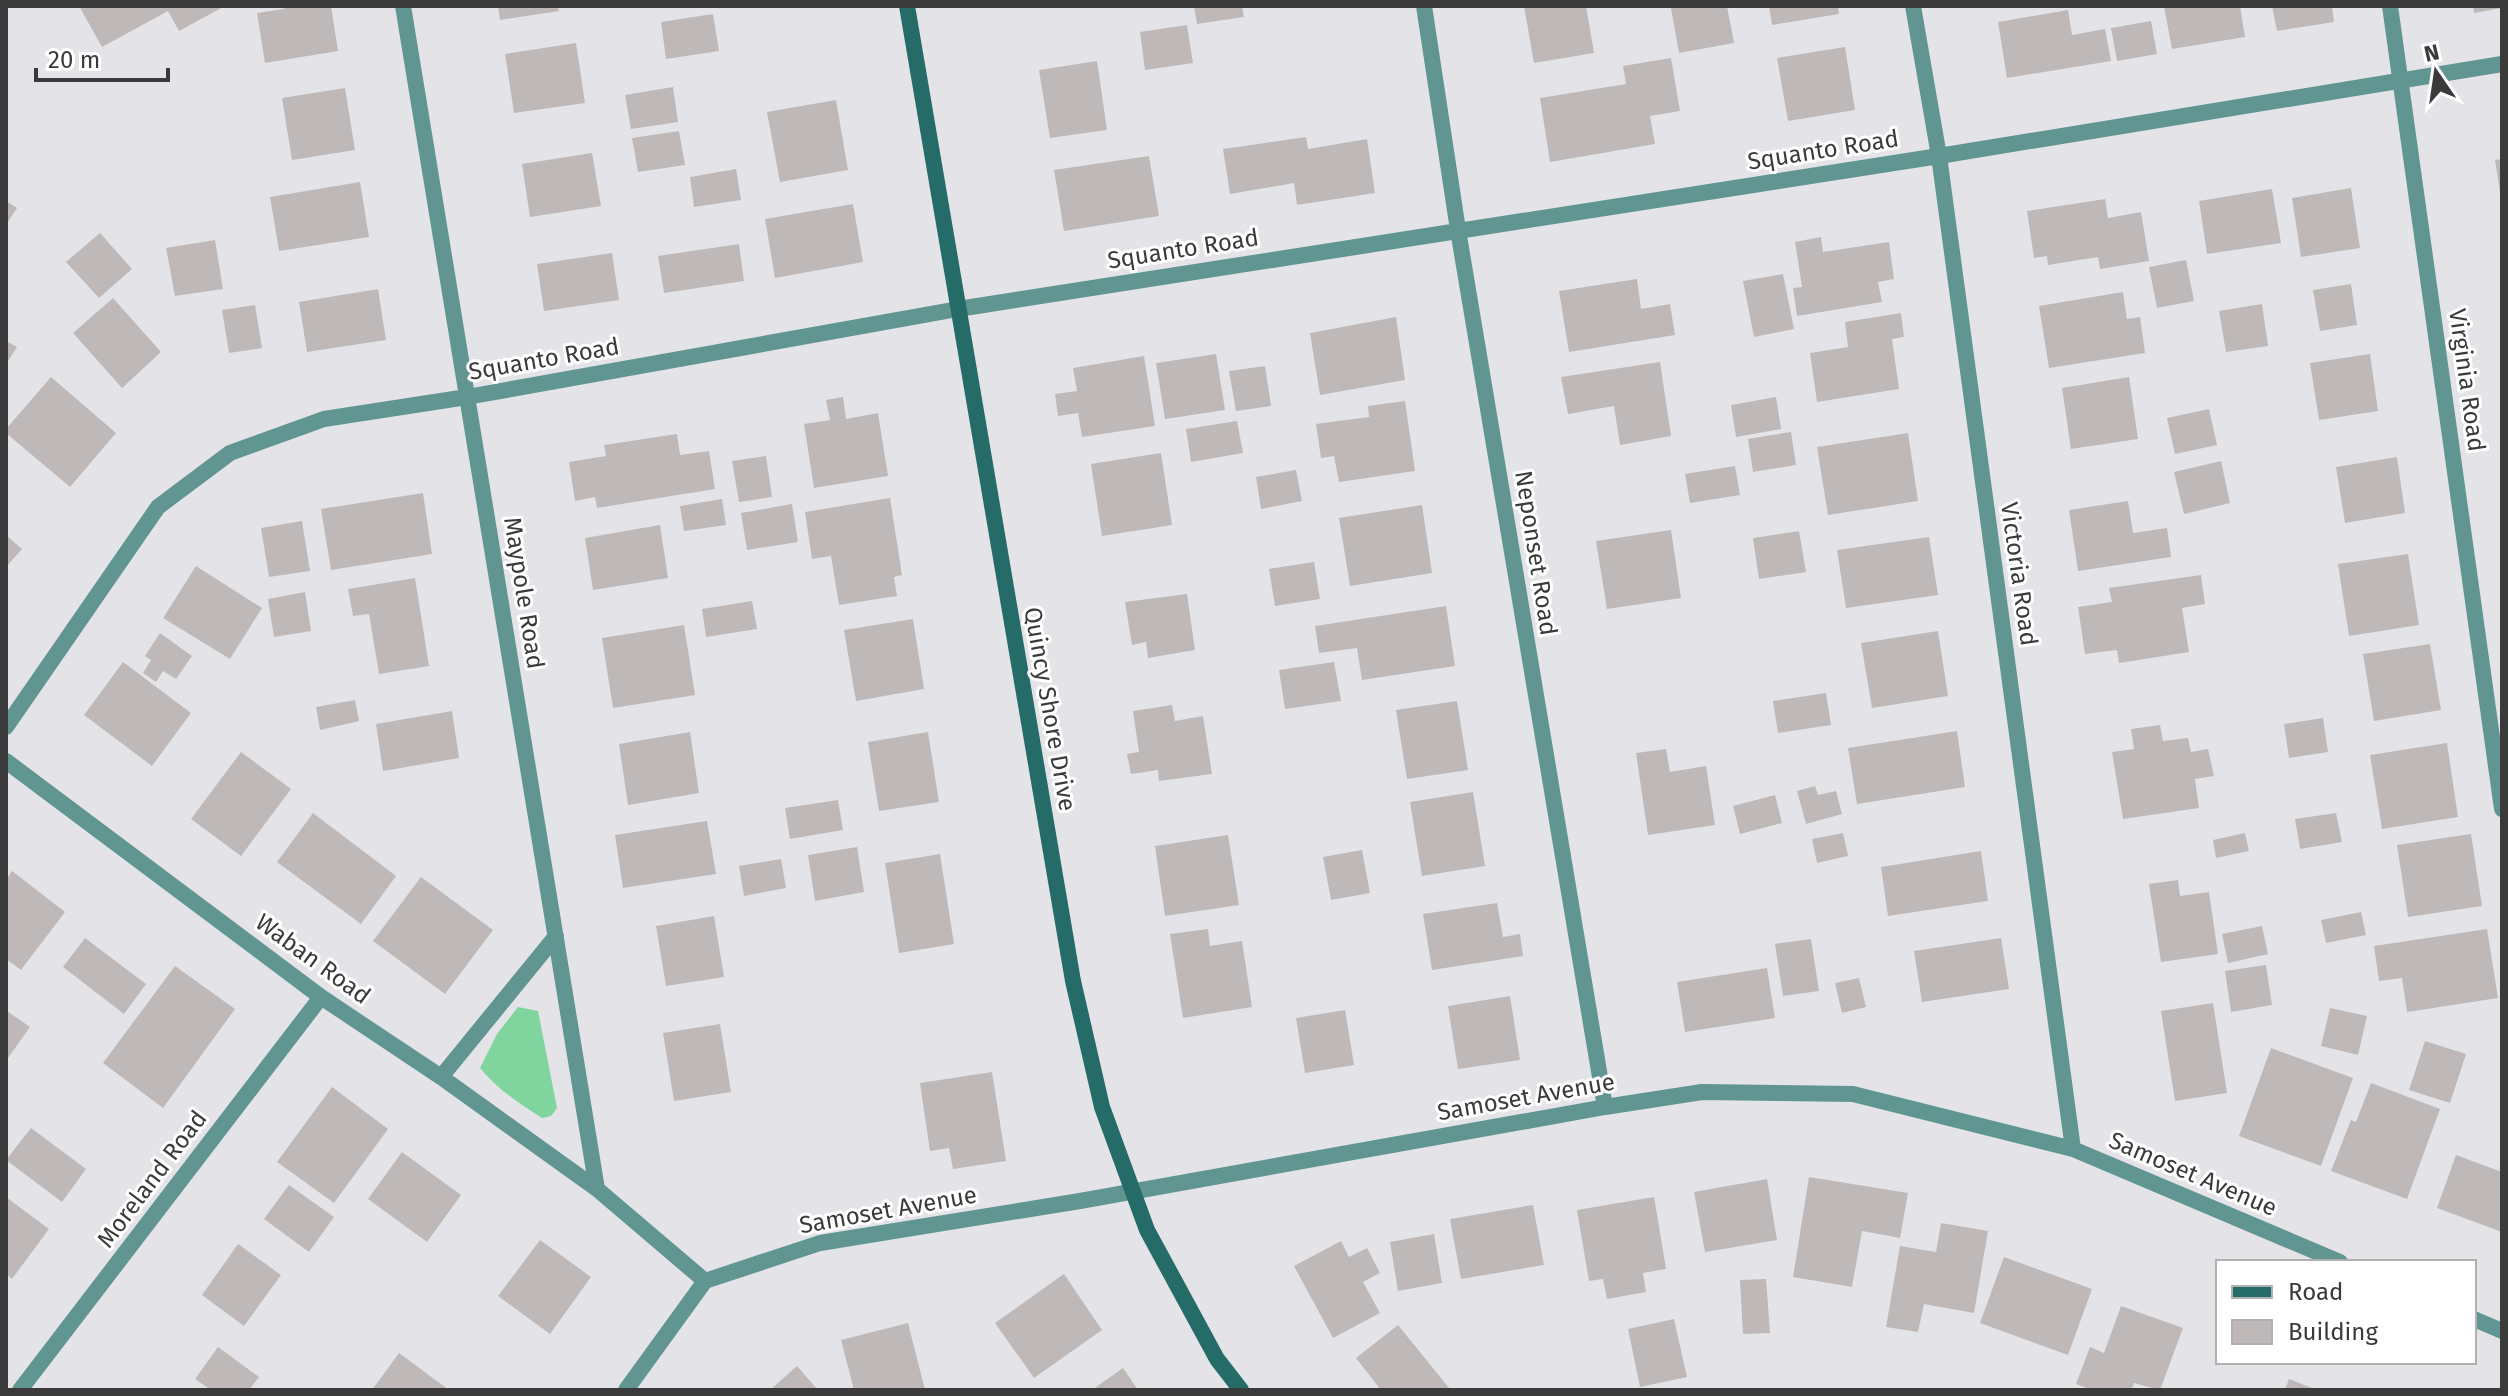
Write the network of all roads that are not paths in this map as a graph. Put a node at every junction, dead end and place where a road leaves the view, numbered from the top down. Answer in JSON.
{"nodes":[{"id":1,"x":403,"y":6,"type":"edge"},
{"id":2,"x":907,"y":6,"type":"edge"},
{"id":3,"x":1424,"y":6,"type":"edge"},
{"id":4,"x":1913,"y":6,"type":"edge"},
{"id":5,"x":2390,"y":6,"type":"edge"},
{"id":6,"x":2502,"y":64,"type":"edge"},
{"id":7,"x":2402,"y":80,"type":"junction"},
{"id":8,"x":1939,"y":156,"type":"junction"},
{"id":9,"x":1458,"y":230,"type":"junction"},
{"id":10,"x":958,"y":309,"type":"junction"},
{"id":11,"x":467,"y":397,"type":"junction"},
{"id":12,"x":6,"y":727,"type":"edge"},
{"id":13,"x":6,"y":761,"type":"edge"},
{"id":14,"x":2502,"y":809,"type":"edge"},
{"id":15,"x":556,"y":936,"type":"junction"},
{"id":16,"x":321,"y":997,"type":"junction"},
{"id":17,"x":441,"y":1077,"type":"junction"},
{"id":18,"x":1605,"y":1107,"type":"junction"},
{"id":19,"x":2073,"y":1149,"type":"junction"},
{"id":20,"x":597,"y":1189,"type":"junction"},
{"id":21,"x":1133,"y":1192,"type":"junction"},
{"id":22,"x":2335,"y":1260,"type":"edge"},
{"id":23,"x":705,"y":1281,"type":"junction"},
{"id":24,"x":2476,"y":1320,"type":"edge"},
{"id":25,"x":2502,"y":1331,"type":"edge"},
{"id":26,"x":20,"y":1390,"type":"edge"},
{"id":27,"x":626,"y":1390,"type":"edge"},
{"id":28,"x":1241,"y":1390,"type":"edge"}],
"edges":[{"from":1,"to":11,"type":"street","name":"Maypole Road"},
{"from":2,"to":10,"type":"main road","name":"Quincy Shore Drive"},
{"from":3,"to":9,"type":"street","name":"Neponset Road"},
{"from":4,"to":8,"type":"street","name":"Victoria Road"},
{"from":5,"to":7,"type":"street","name":"Virginia Road"},
{"from":6,"to":7,"type":"street","name":"Squanto Road"},
{"from":7,"to":8,"type":"street","name":"Squanto Road"},
{"from":7,"to":14,"type":"street","name":"Virginia Road"},
{"from":8,"to":9,"type":"street","name":"Squanto Road"},
{"from":8,"to":19,"type":"street","name":"Victoria Road"},
{"from":9,"to":10,"type":"street","name":"Squanto Road"},
{"from":9,"to":18,"type":"street","name":"Neponset Road"},
{"from":10,"to":11,"type":"street","name":"Squanto Road"},
{"from":10,"to":21,"type":"main road","name":"Quincy Shore Drive"},
{"from":11,"to":12,"type":"street","name":"Squanto Road"},
{"from":11,"to":15,"type":"street","name":"Maypole Road"},
{"from":13,"to":16,"type":"street","name":"Waban Road"},
{"from":15,"to":17,"type":"street"},
{"from":15,"to":20,"type":"street","name":"Maypole Road"},
{"from":16,"to":17,"type":"street","name":"Waban Road"},
{"from":16,"to":26,"type":"street","name":"Moreland Road"},
{"from":17,"to":20,"type":"street","name":"Waban Road"},
{"from":18,"to":19,"type":"street","name":"Samoset Avenue"},
{"from":18,"to":21,"type":"street","name":"Samoset Avenue"},
{"from":19,"to":22,"type":"street","name":"Samoset Avenue"},
{"from":20,"to":23,"type":"street"},
{"from":21,"to":23,"type":"street","name":"Samoset Avenue"},
{"from":21,"to":28,"type":"main road","name":"Quincy Shore Drive"},
{"from":23,"to":27,"type":"street"},
{"from":24,"to":25,"type":"street"}]}
